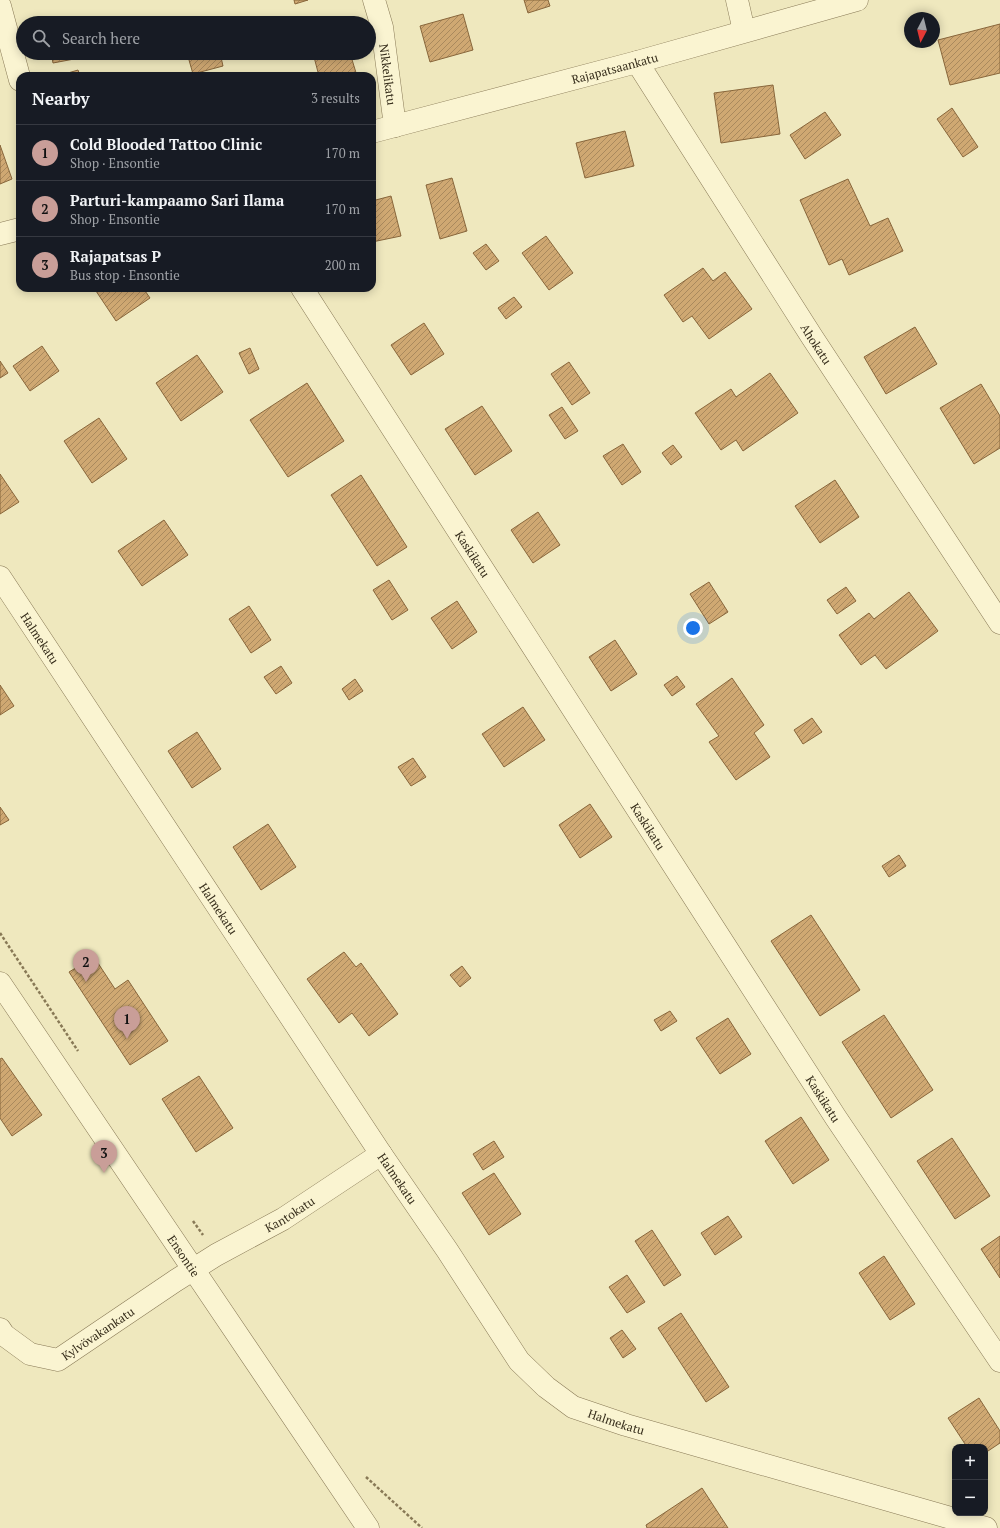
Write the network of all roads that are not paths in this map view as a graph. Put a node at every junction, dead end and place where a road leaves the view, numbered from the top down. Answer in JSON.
{"nodes":[{"id":1,"x":374,"y":0,"type":"edge"},
{"id":2,"x":737,"y":0,"type":"edge"},
{"id":3,"x":857,"y":0,"type":"edge"},
{"id":4,"x":0,"y":6,"type":"edge"},
{"id":5,"x":744,"y":31,"type":"junction"},
{"id":6,"x":637,"y":62,"type":"junction"},
{"id":7,"x":18,"y":72,"type":"edge"},
{"id":8,"x":395,"y":126,"type":"junction"},
{"id":9,"x":376,"y":131,"type":"edge"},
{"id":10,"x":16,"y":230,"type":"edge"},
{"id":11,"x":0,"y":234,"type":"edge"},
{"id":12,"x":305,"y":292,"type":"edge"},
{"id":13,"x":0,"y":577,"type":"edge"},
{"id":14,"x":1000,"y":623,"type":"edge"},
{"id":15,"x":0,"y":984,"type":"edge"},
{"id":16,"x":380,"y":1154,"type":"junction"},
{"id":17,"x":194,"y":1269,"type":"junction"},
{"id":18,"x":0,"y":1329,"type":"edge"},
{"id":19,"x":1000,"y":1361,"type":"edge"},
{"id":20,"x":368,"y":1528,"type":"edge"},
{"id":21,"x":986,"y":1528,"type":"edge"}],
"edges":[{"from":1,"to":8,"type":"street","name":"Nikkelikatu"},
{"from":2,"to":5,"type":"street"},
{"from":3,"to":5,"type":"street","name":"Rajapatsaankatu"},
{"from":4,"to":7,"type":"street"},
{"from":5,"to":6,"type":"street","name":"Rajapatsaankatu"},
{"from":6,"to":8,"type":"street","name":"Rajapatsaankatu"},
{"from":6,"to":14,"type":"street","name":"Ahokatu"},
{"from":8,"to":9,"type":"street","name":"Rajapatsaankatu"},
{"from":10,"to":11,"type":"street"},
{"from":12,"to":19,"type":"street","name":"Kaskikatu"},
{"from":13,"to":16,"type":"street","name":"Halmekatu"},
{"from":15,"to":17,"type":"street","name":"Ensontie"},
{"from":16,"to":17,"type":"street","name":"Kantokatu"},
{"from":16,"to":21,"type":"street","name":"Halmekatu"},
{"from":17,"to":18,"type":"street","name":"Kylvövakankatu"},
{"from":17,"to":20,"type":"street","name":"Ensontie"}]}
